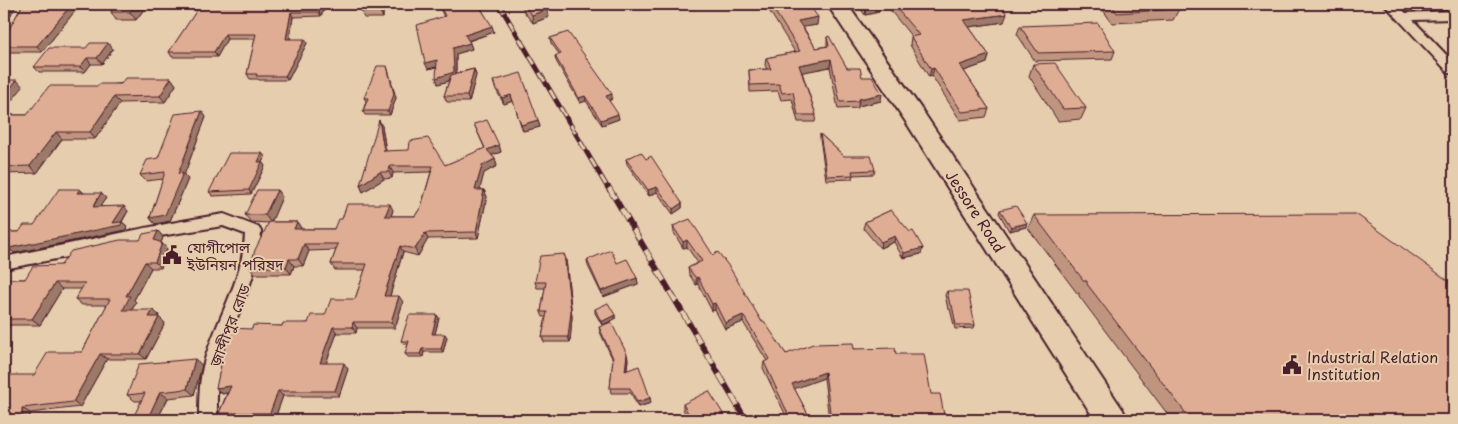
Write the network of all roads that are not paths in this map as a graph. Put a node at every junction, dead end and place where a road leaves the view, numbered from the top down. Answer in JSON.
{"nodes":[{"id":1,"x":837,"y":4,"type":"edge"},
{"id":2,"x":1390,"y":4,"type":"edge"},
{"id":3,"x":1454,"y":15,"type":"edge"},
{"id":4,"x":1402,"y":17,"type":"junction"},
{"id":5,"x":1454,"y":69,"type":"edge"},
{"id":6,"x":4,"y":264,"type":"edge"},
{"id":7,"x":208,"y":420,"type":"edge"},
{"id":8,"x":1112,"y":420,"type":"edge"}],
"edges":[{"from":1,"to":8,"type":"highway","name":"Jessore Road"},
{"from":2,"to":4,"type":"street"},
{"from":3,"to":4,"type":"street"},
{"from":4,"to":5,"type":"street"},
{"from":6,"to":7,"type":"street","name":"জ়াব্দীপুর রোড"}]}
